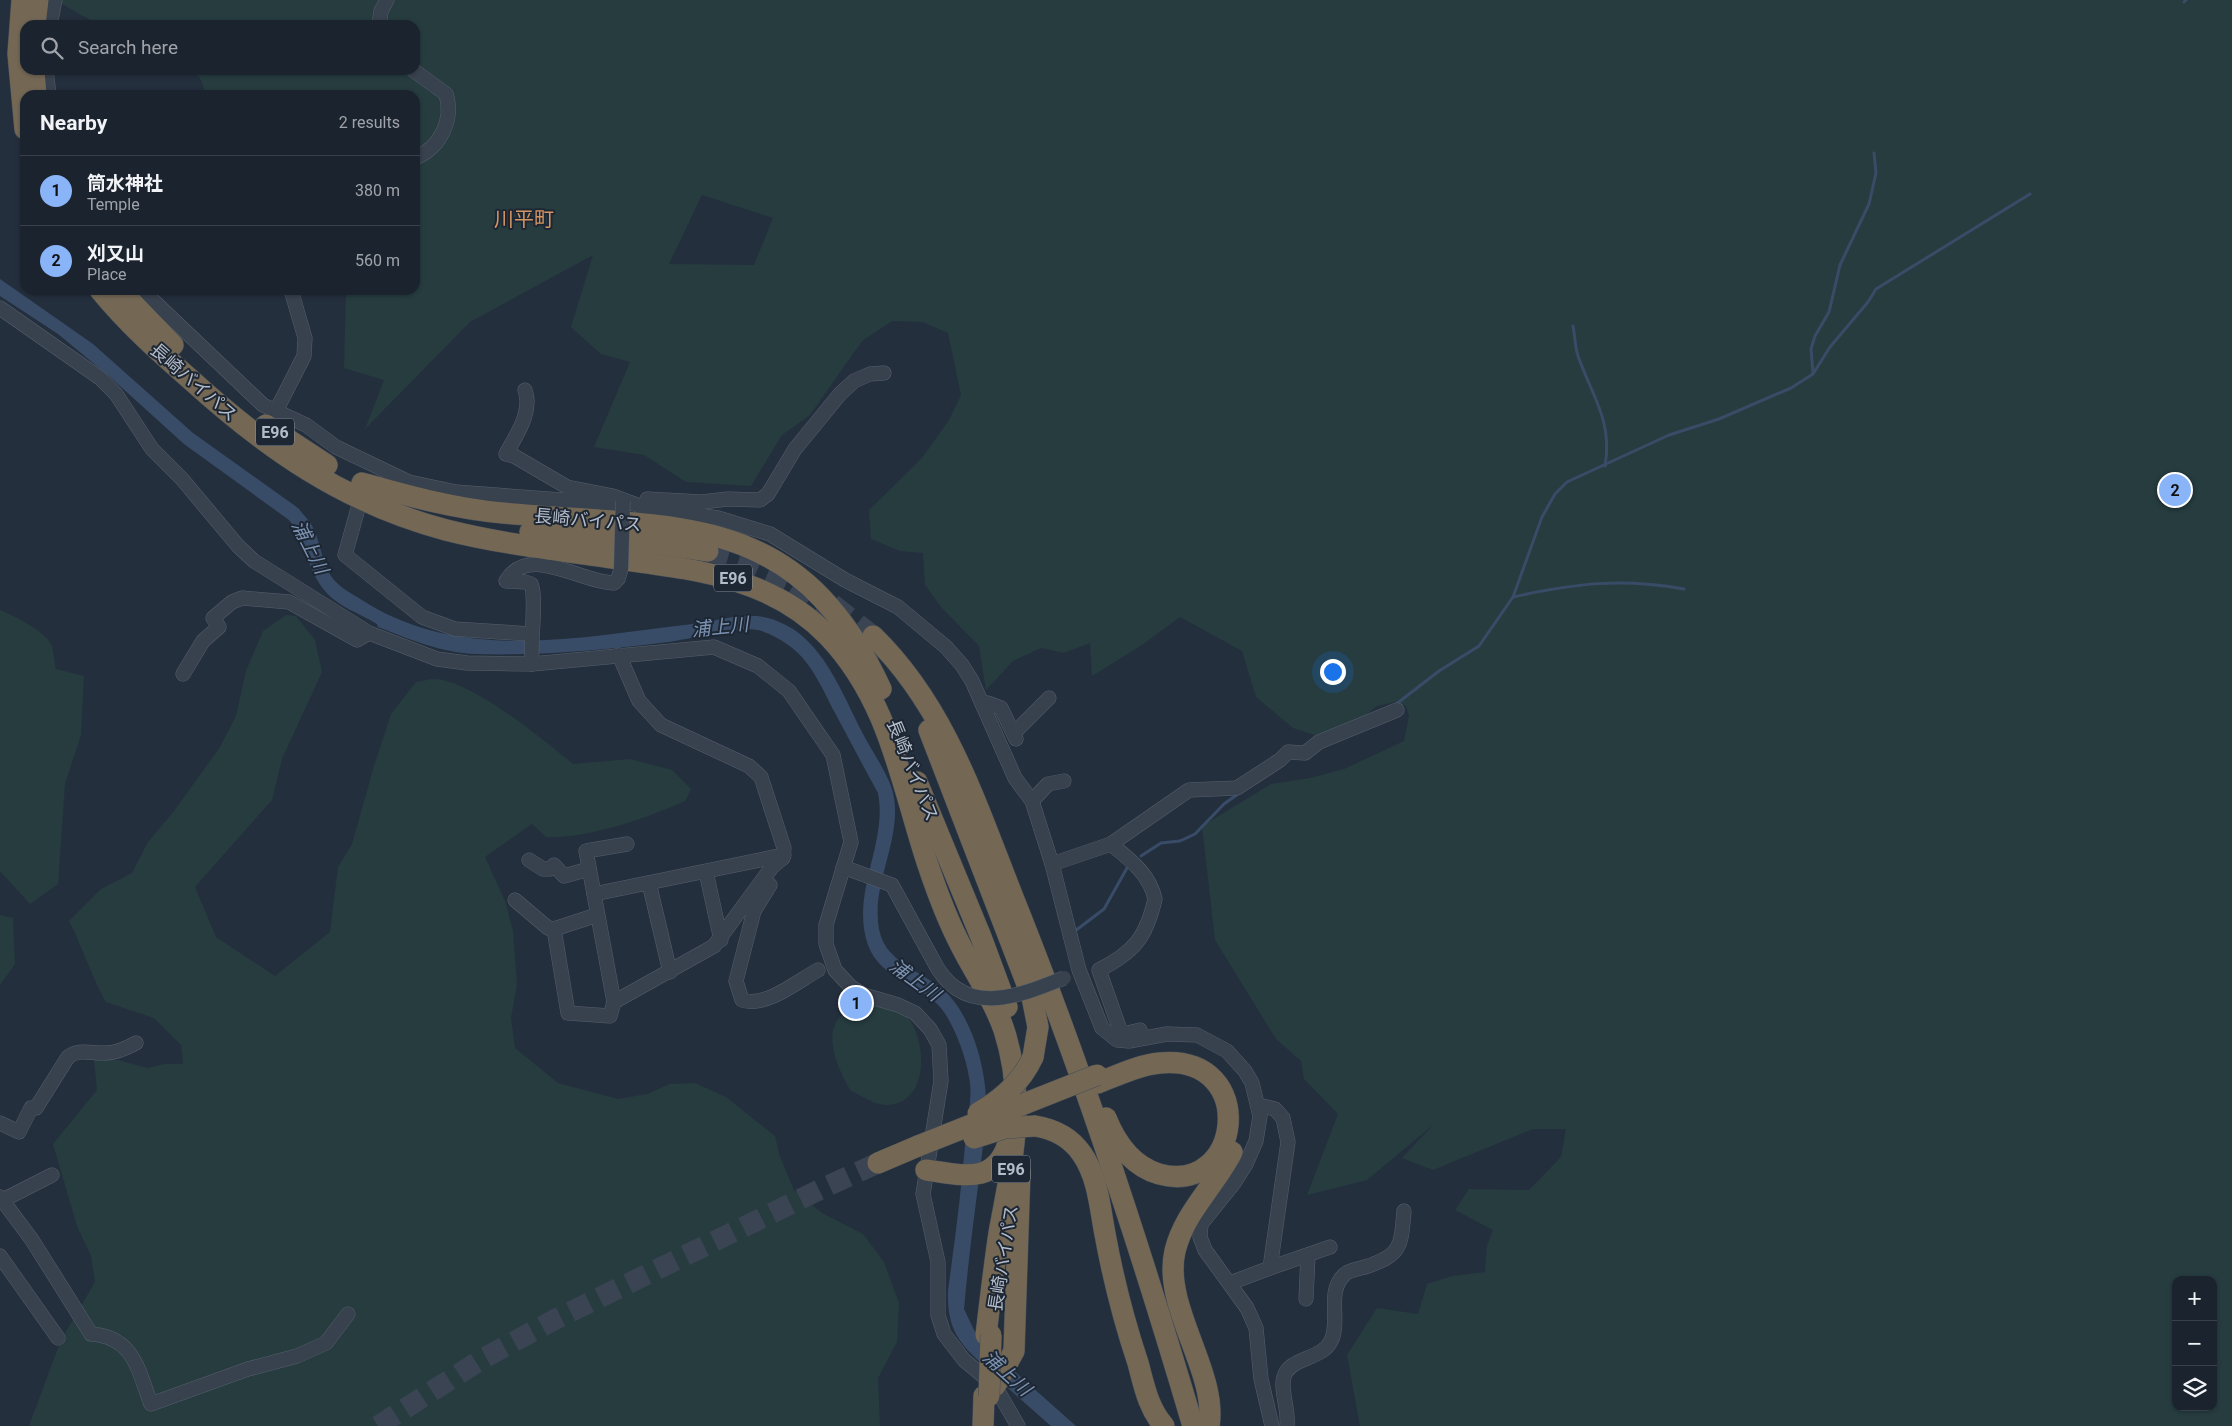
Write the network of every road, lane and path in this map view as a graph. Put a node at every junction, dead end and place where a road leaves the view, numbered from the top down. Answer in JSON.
{"nodes":[{"id":1,"x":55,"y":0,"type":"edge"},
{"id":2,"x":387,"y":0,"type":"edge"},
{"id":3,"x":34,"y":13,"type":"edge"},
{"id":4,"x":380,"y":20,"type":"edge"},
{"id":5,"x":20,"y":66,"type":"edge"},
{"id":6,"x":34,"y":75,"type":"edge"},
{"id":7,"x":47,"y":75,"type":"edge"},
{"id":8,"x":420,"y":75,"type":"edge"},
{"id":9,"x":20,"y":90,"type":"edge"},
{"id":10,"x":36,"y":90,"type":"edge"},
{"id":11,"x":48,"y":90,"type":"edge"},
{"id":12,"x":420,"y":156,"type":"edge"},
{"id":13,"x":105,"y":295,"type":"edge"},
{"id":14,"x":125,"y":295,"type":"edge"},
{"id":15,"x":147,"y":295,"type":"edge"},
{"id":16,"x":292,"y":295,"type":"edge"},
{"id":17,"x":0,"y":308,"type":"edge"},
{"id":18,"x":884,"y":373,"type":"dead end"},
{"id":19,"x":525,"y":390,"type":"dead end"},
{"id":20,"x":277,"y":410,"type":"junction"},
{"id":21,"x":372,"y":464,"type":"junction"},
{"id":22,"x":363,"y":489,"type":"junction"},
{"id":23,"x":623,"y":501,"type":"junction"},
{"id":24,"x":521,"y":545,"type":"junction"},
{"id":25,"x":708,"y":551,"type":"tunnel mouth"},
{"id":26,"x":788,"y":592,"type":"tunnel mouth"},
{"id":27,"x":369,"y":633,"type":"junction"},
{"id":28,"x":531,"y":634,"type":"junction"},
{"id":29,"x":873,"y":636,"type":"tunnel mouth"},
{"id":30,"x":619,"y":655,"type":"junction"},
{"id":31,"x":878,"y":659,"type":"tunnel mouth"},
{"id":32,"x":532,"y":660,"type":"junction"},
{"id":33,"x":183,"y":674,"type":"dead end"},
{"id":34,"x":915,"y":683,"type":"junction"},
{"id":35,"x":1049,"y":698,"type":"dead end"},
{"id":36,"x":983,"y":706,"type":"junction"},
{"id":37,"x":1397,"y":710,"type":"dead end"},
{"id":38,"x":929,"y":730,"type":"junction"},
{"id":39,"x":1064,"y":781,"type":"dead end"},
{"id":40,"x":1032,"y":801,"type":"junction"},
{"id":41,"x":628,"y":844,"type":"dead end"},
{"id":42,"x":1111,"y":844,"type":"junction"},
{"id":43,"x":784,"y":856,"type":"junction"},
{"id":44,"x":529,"y":860,"type":"dead end"},
{"id":45,"x":1052,"y":864,"type":"junction"},
{"id":46,"x":590,"y":869,"type":"junction"},
{"id":47,"x":850,"y":869,"type":"junction"},
{"id":48,"x":706,"y":872,"type":"junction"},
{"id":49,"x":649,"y":883,"type":"junction"},
{"id":50,"x":594,"y":894,"type":"junction"},
{"id":51,"x":515,"y":900,"type":"dead end"},
{"id":52,"x":597,"y":915,"type":"junction"},
{"id":53,"x":554,"y":930,"type":"junction"},
{"id":54,"x":721,"y":940,"type":"junction"},
{"id":55,"x":818,"y":970,"type":"dead end"},
{"id":56,"x":1079,"y":970,"type":"junction"},
{"id":57,"x":670,"y":972,"type":"junction"},
{"id":58,"x":614,"y":1002,"type":"junction"},
{"id":59,"x":1167,"y":1034,"type":"junction"},
{"id":60,"x":136,"y":1043,"type":"dead end"},
{"id":61,"x":1013,"y":1065,"type":"junction"},
{"id":62,"x":1098,"y":1079,"type":"junction"},
{"id":63,"x":1258,"y":1105,"type":"junction"},
{"id":64,"x":0,"y":1123,"type":"edge"},
{"id":65,"x":1020,"y":1156,"type":"junction"},
{"id":66,"x":921,"y":1157,"type":"junction"},
{"id":67,"x":879,"y":1166,"type":"tunnel mouth"},
{"id":68,"x":52,"y":1175,"type":"dead end"},
{"id":69,"x":2,"y":1198,"type":"edge"},
{"id":70,"x":1404,"y":1211,"type":"dead end"},
{"id":71,"x":1330,"y":1246,"type":"dead end"},
{"id":72,"x":1308,"y":1255,"type":"junction"},
{"id":73,"x":0,"y":1256,"type":"edge"},
{"id":74,"x":1270,"y":1268,"type":"junction"},
{"id":75,"x":1230,"y":1283,"type":"junction"},
{"id":76,"x":1306,"y":1299,"type":"dead end"},
{"id":77,"x":348,"y":1314,"type":"dead end"},
{"id":78,"x":989,"y":1335,"type":"junction"},
{"id":79,"x":58,"y":1338,"type":"dead end"},
{"id":80,"x":991,"y":1390,"type":"junction"},
{"id":81,"x":983,"y":1426,"type":"edge"},
{"id":82,"x":990,"y":1426,"type":"edge"},
{"id":83,"x":1018,"y":1426,"type":"edge"},
{"id":84,"x":1164,"y":1426,"type":"edge"},
{"id":85,"x":1183,"y":1426,"type":"edge"},
{"id":86,"x":1192,"y":1426,"type":"edge"},
{"id":87,"x":1209,"y":1426,"type":"edge"},
{"id":88,"x":1272,"y":1426,"type":"edge"},
{"id":89,"x":1287,"y":1426,"type":"edge"}],
"edges":[{"from":1,"to":3,"type":"street"},
{"from":2,"to":4,"type":"street"},
{"from":5,"to":9,"type":"highway"},
{"from":6,"to":10,"type":"highway"},
{"from":7,"to":11,"type":"street"},
{"from":8,"to":12,"type":"street"},
{"from":13,"to":24,"type":"highway","name":"長崎バイパス","number":"E96"},
{"from":14,"to":22,"type":"highway","name":"長崎バイパス","number":"E96"},
{"from":15,"to":20,"type":"street"},
{"from":16,"to":20,"type":"street"},
{"from":17,"to":27,"type":"street"},
{"from":18,"to":23,"type":"street"},
{"from":19,"to":23,"type":"street"},
{"from":20,"to":21,"type":"street"},
{"from":21,"to":22,"type":"street"},
{"from":21,"to":23,"type":"street"},
{"from":22,"to":25,"type":"highway","name":"長崎バイパス","number":"E96"},
{"from":22,"to":28,"type":"street"},
{"from":22,"to":65,"type":"highway","name":"長崎バイパス","number":"E96"},
{"from":23,"to":28,"type":"street","bridge":true},
{"from":23,"to":36,"type":"street"},
{"from":24,"to":26,"type":"highway","name":"長崎バイパス","number":"E96"},
{"from":24,"to":61,"type":"highway","name":"長崎バイパス","number":"E96"},
{"from":27,"to":32,"type":"street"},
{"from":27,"to":33,"type":"street"},
{"from":28,"to":32,"type":"street"},
{"from":29,"to":34,"type":"highway"},
{"from":30,"to":32,"type":"street"},
{"from":30,"to":43,"type":"street"},
{"from":30,"to":47,"type":"street"},
{"from":31,"to":38,"type":"highway","name":"長崎バイパス"},
{"from":34,"to":62,"type":"highway"},
{"from":34,"to":86,"type":"highway"},
{"from":35,"to":36,"type":"street"},
{"from":36,"to":40,"type":"street"},
{"from":37,"to":42,"type":"street"},
{"from":38,"to":66,"type":"highway","bridge":true},
{"from":38,"to":85,"type":"highway","name":"長崎バイパス"},
{"from":39,"to":40,"type":"street"},
{"from":40,"to":45,"type":"street"},
{"from":41,"to":46,"type":"street"},
{"from":42,"to":45,"type":"street"},
{"from":42,"to":59,"type":"street"},
{"from":43,"to":48,"type":"street"},
{"from":43,"to":54,"type":"street"},
{"from":43,"to":55,"type":"street"},
{"from":44,"to":46,"type":"street"},
{"from":45,"to":56,"type":"street"},
{"from":46,"to":50,"type":"street"},
{"from":47,"to":56,"type":"street","bridge":true},
{"from":47,"to":66,"type":"street"},
{"from":48,"to":49,"type":"street"},
{"from":48,"to":54,"type":"street"},
{"from":49,"to":50,"type":"street"},
{"from":49,"to":57,"type":"street"},
{"from":50,"to":52,"type":"street"},
{"from":51,"to":53,"type":"street"},
{"from":52,"to":53,"type":"street"},
{"from":52,"to":58,"type":"street"},
{"from":53,"to":58,"type":"street"},
{"from":54,"to":57,"type":"street"},
{"from":56,"to":59,"type":"street"},
{"from":57,"to":58,"type":"street"},
{"from":59,"to":63,"type":"street"},
{"from":60,"to":64,"type":"street"},
{"from":61,"to":66,"type":"highway"},
{"from":61,"to":78,"type":"highway","name":"長崎バイパス","number":"E96"},
{"from":62,"to":66,"type":"highway","bridge":true},
{"from":62,"to":87,"type":"highway"},
{"from":63,"to":74,"type":"street"},
{"from":63,"to":75,"type":"street"},
{"from":65,"to":78,"type":"highway","name":"長崎バイパス","number":"E96"},
{"from":65,"to":80,"type":"highway"},
{"from":66,"to":67,"type":"highway"},
{"from":66,"to":80,"type":"street"},
{"from":66,"to":84,"type":"highway","bridge":true},
{"from":68,"to":69,"type":"street"},
{"from":69,"to":77,"type":"street"},
{"from":70,"to":89,"type":"street"},
{"from":71,"to":72,"type":"street"},
{"from":72,"to":74,"type":"street"},
{"from":72,"to":76,"type":"street"},
{"from":73,"to":79,"type":"street"},
{"from":74,"to":75,"type":"street"},
{"from":75,"to":88,"type":"street"},
{"from":78,"to":80,"type":"highway","name":"長崎バイパス","number":"E96"},
{"from":80,"to":81,"type":"highway","name":"長崎バイパス","number":"E96"},
{"from":80,"to":82,"type":"highway","name":"長崎バイパス","number":"E96"},
{"from":80,"to":83,"type":"street"}]}
